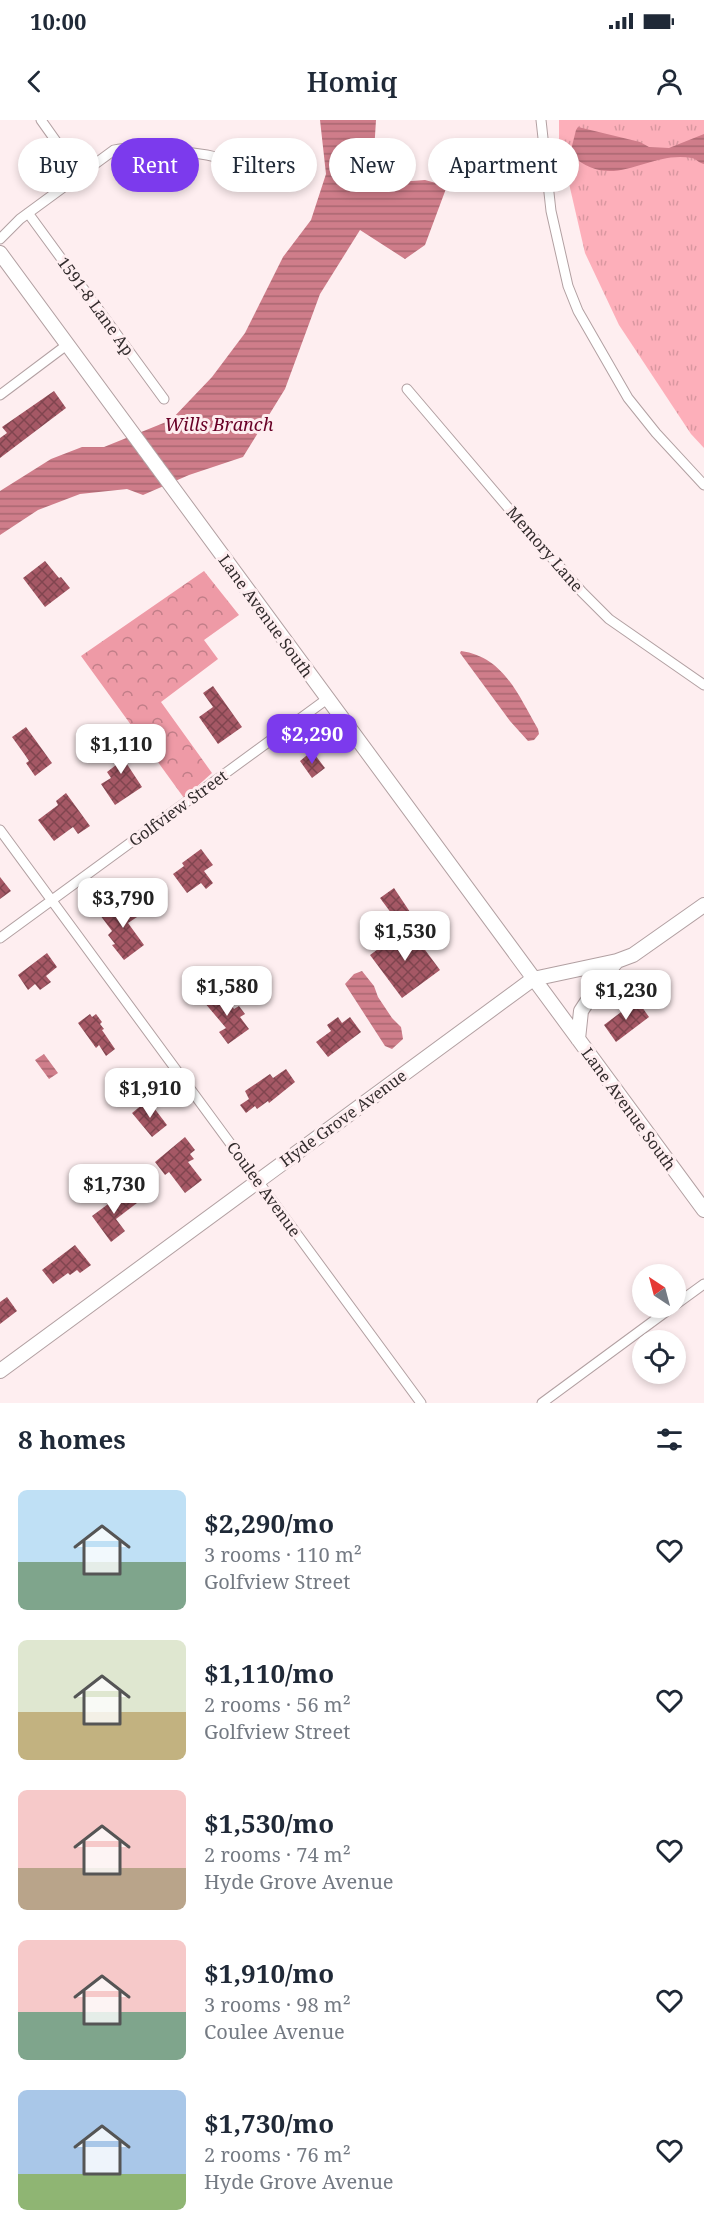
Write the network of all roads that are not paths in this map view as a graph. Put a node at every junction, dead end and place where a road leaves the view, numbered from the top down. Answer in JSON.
{"nodes":[{"id":1,"x":41,"y":120,"type":"edge"},
{"id":2,"x":542,"y":120,"type":"edge"},
{"id":3,"x":54,"y":138,"type":"edge"},
{"id":4,"x":211,"y":156,"type":"edge"},
{"id":5,"x":99,"y":161,"type":"edge"},
{"id":6,"x":56,"y":192,"type":"edge"},
{"id":7,"x":28,"y":213,"type":"junction"},
{"id":8,"x":0,"y":238,"type":"edge"},
{"id":9,"x":0,"y":253,"type":"edge"},
{"id":10,"x":68,"y":344,"type":"junction"},
{"id":11,"x":407,"y":389,"type":"dead end"},
{"id":12,"x":0,"y":395,"type":"edge"},
{"id":13,"x":164,"y":399,"type":"dead end"},
{"id":14,"x":704,"y":485,"type":"edge"},
{"id":15,"x":704,"y":685,"type":"edge"},
{"id":16,"x":327,"y":699,"type":"junction"},
{"id":17,"x":0,"y":831,"type":"edge"},
{"id":18,"x":52,"y":900,"type":"junction"},
{"id":19,"x":704,"y":905,"type":"edge"},
{"id":20,"x":0,"y":939,"type":"edge"},
{"id":21,"x":617,"y":961,"type":"junction"},
{"id":22,"x":533,"y":979,"type":"junction"},
{"id":23,"x":578,"y":1039,"type":"junction"},
{"id":24,"x":257,"y":1181,"type":"junction"},
{"id":25,"x":704,"y":1210,"type":"edge"},
{"id":26,"x":704,"y":1284,"type":"edge"},
{"id":27,"x":686,"y":1297,"type":"edge"},
{"id":28,"x":657,"y":1318,"type":"edge"},
{"id":29,"x":0,"y":1371,"type":"edge"},
{"id":30,"x":421,"y":1403,"type":"edge"},
{"id":31,"x":542,"y":1403,"type":"edge"}],
"edges":[{"from":1,"to":3,"type":"street"},
{"from":2,"to":14,"type":"street"},
{"from":4,"to":5,"type":"street"},
{"from":6,"to":7,"type":"street"},
{"from":7,"to":8,"type":"street"},
{"from":7,"to":13,"type":"street","name":"1591-8 Lane Ap"},
{"from":9,"to":10,"type":"main road","name":"Lane Avenue South"},
{"from":10,"to":12,"type":"street"},
{"from":10,"to":16,"type":"main road","name":"Lane Avenue South"},
{"from":11,"to":15,"type":"street","name":"Memory Lane"},
{"from":16,"to":18,"type":"street","name":"Golfview Street"},
{"from":16,"to":22,"type":"main road","name":"Lane Avenue South"},
{"from":17,"to":18,"type":"street","name":"Coulee Avenue"},
{"from":18,"to":20,"type":"street","name":"Golfview Street"},
{"from":18,"to":24,"type":"street","name":"Coulee Avenue"},
{"from":19,"to":21,"type":"main road","name":"Hyde Grove Avenue"},
{"from":21,"to":22,"type":"main road","name":"Hyde Grove Avenue"},
{"from":21,"to":23,"type":"main road"},
{"from":22,"to":23,"type":"main road","name":"Lane Avenue South"},
{"from":22,"to":24,"type":"main road","name":"Hyde Grove Avenue"},
{"from":23,"to":25,"type":"main road","name":"Lane Avenue South"},
{"from":24,"to":29,"type":"main road","name":"Hyde Grove Avenue"},
{"from":24,"to":30,"type":"street","name":"Coulee Avenue"},
{"from":26,"to":27,"type":"street"},
{"from":28,"to":31,"type":"street"}]}
